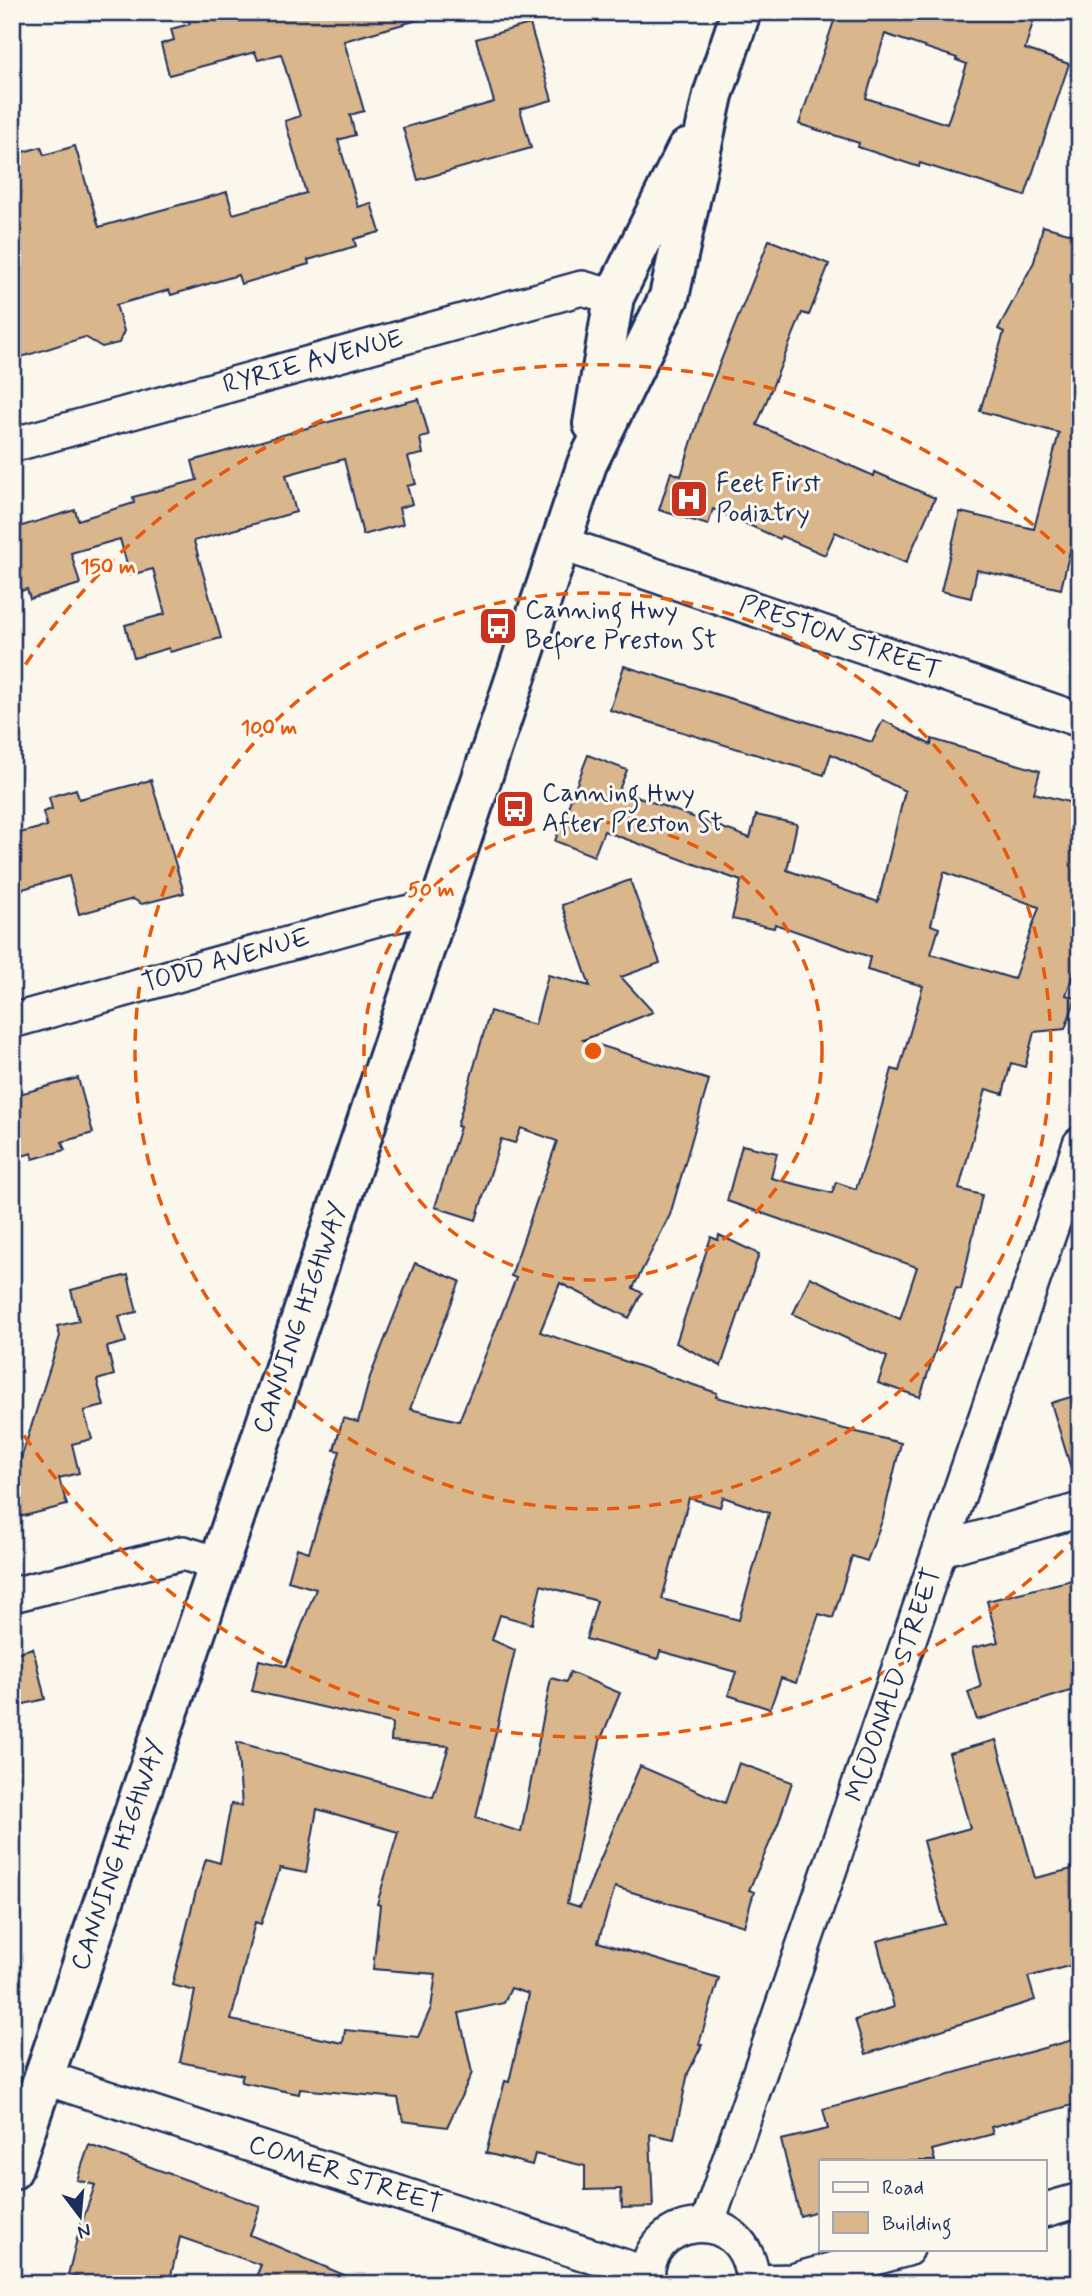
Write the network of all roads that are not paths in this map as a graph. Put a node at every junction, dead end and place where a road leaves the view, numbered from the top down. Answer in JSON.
{"nodes":[{"id":1,"x":741,"y":12,"type":"edge"},
{"id":2,"x":713,"y":96,"type":"junction"},
{"id":3,"x":614,"y":298,"type":"junction"},
{"id":4,"x":12,"y":445,"type":"edge"},
{"id":5,"x":587,"y":464,"type":"junction"},
{"id":6,"x":560,"y":543,"type":"junction"},
{"id":7,"x":1080,"y":720,"type":"edge"},
{"id":8,"x":440,"y":906,"type":"junction"},
{"id":9,"x":12,"y":1021,"type":"edge"},
{"id":10,"x":1080,"y":1144,"type":"edge"},
{"id":11,"x":1080,"y":1510,"type":"edge"},
{"id":12,"x":942,"y":1549,"type":"junction"},
{"id":13,"x":219,"y":1564,"type":"junction"},
{"id":14,"x":12,"y":1595,"type":"edge"},
{"id":15,"x":43,"y":2077,"type":"junction"},
{"id":16,"x":12,"y":2170,"type":"edge"},
{"id":17,"x":1080,"y":2200,"type":"edge"},
{"id":18,"x":1046,"y":2210,"type":"edge"},
{"id":19,"x":707,"y":2225,"type":"junction"},
{"id":20,"x":903,"y":2250,"type":"edge"},
{"id":21,"x":647,"y":2279,"type":"edge"},
{"id":22,"x":753,"y":2283,"type":"edge"}],
"edges":[{"from":1,"to":2,"type":"highway","name":"CANNING HIGHWAY"},
{"from":2,"to":3,"type":"highway","name":"CANNING HIGHWAY"},
{"from":2,"to":5,"type":"highway","name":"CANNING HIGHWAY"},
{"from":3,"to":4,"type":"street","name":"RYRIE AVENUE"},
{"from":3,"to":5,"type":"highway","name":"CANNING HIGHWAY"},
{"from":5,"to":6,"type":"highway","name":"CANNING HIGHWAY"},
{"from":6,"to":7,"type":"street","name":"PRESTON STREET"},
{"from":6,"to":8,"type":"highway","name":"CANNING HIGHWAY"},
{"from":8,"to":9,"type":"street","name":"TODD AVENUE"},
{"from":8,"to":13,"type":"highway","name":"CANNING HIGHWAY"},
{"from":10,"to":12,"type":"street","name":"MCDONALD STREET"},
{"from":11,"to":12,"type":"street"},
{"from":12,"to":19,"type":"street","name":"MCDONALD STREET"},
{"from":13,"to":14,"type":"street"},
{"from":13,"to":15,"type":"highway","name":"CANNING HIGHWAY"},
{"from":15,"to":16,"type":"highway","name":"CANNING HIGHWAY"},
{"from":15,"to":21,"type":"street","name":"COMER STREET"},
{"from":17,"to":18,"type":"street"},
{"from":19,"to":21,"type":"street"},
{"from":19,"to":22,"type":"street"},
{"from":20,"to":22,"type":"street"}]}
